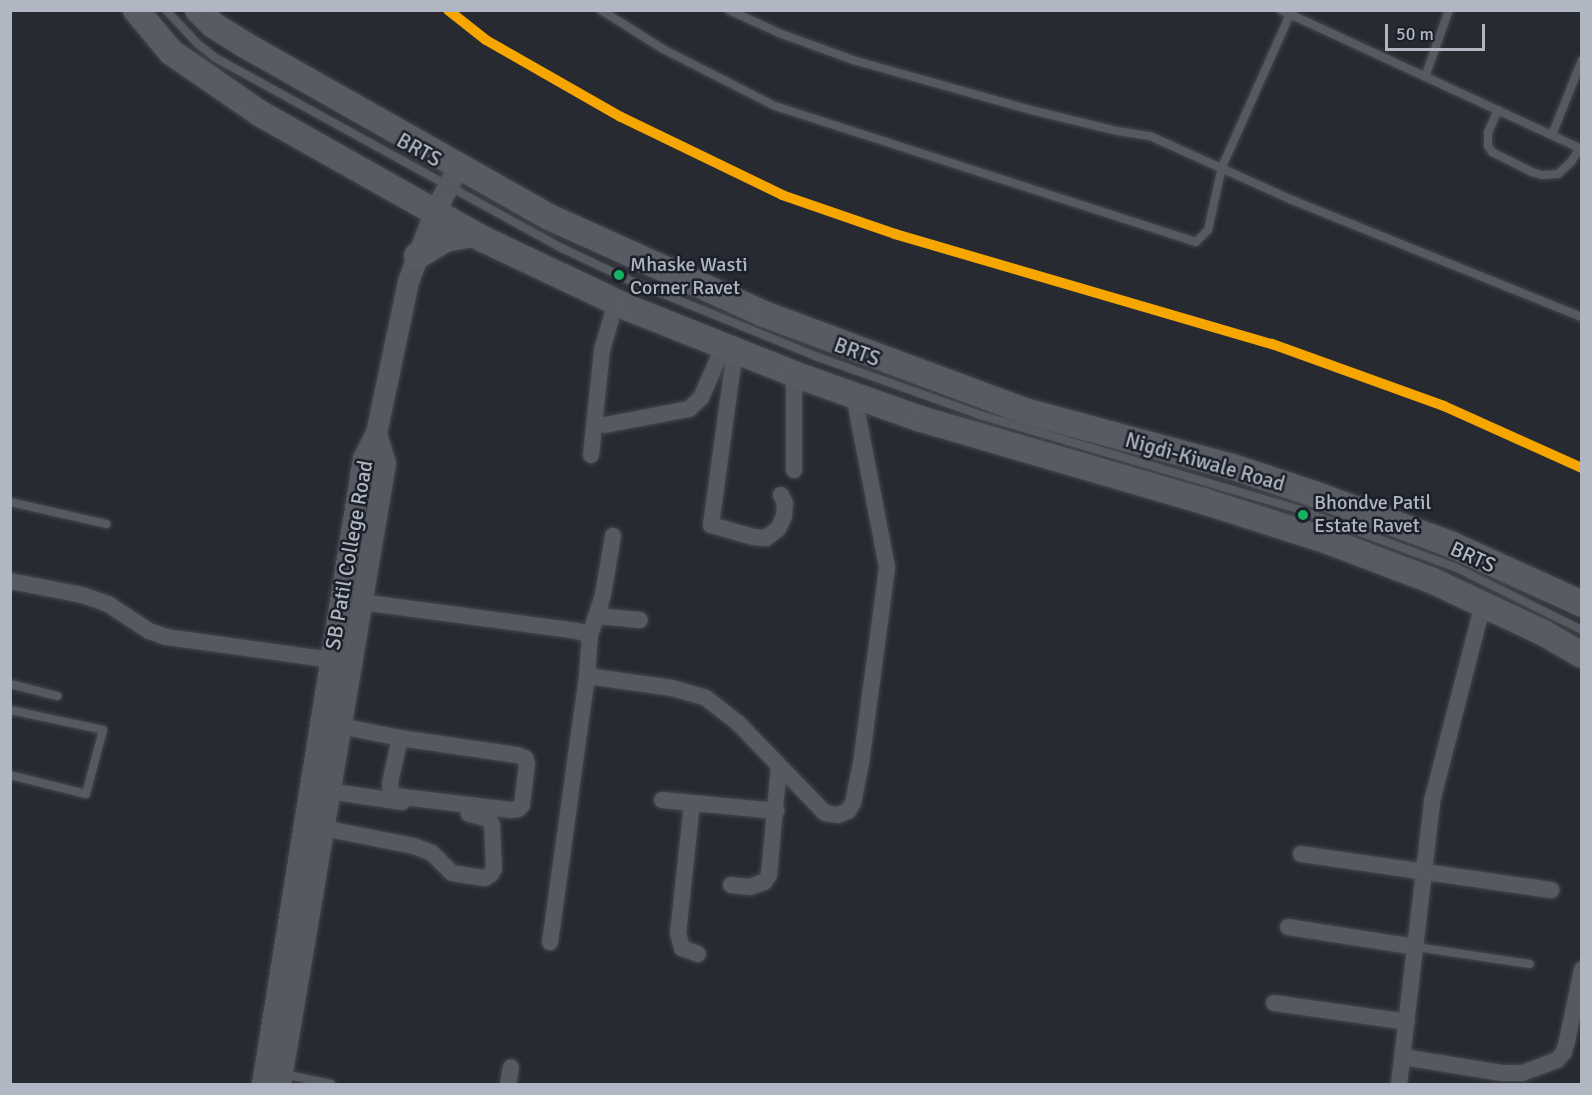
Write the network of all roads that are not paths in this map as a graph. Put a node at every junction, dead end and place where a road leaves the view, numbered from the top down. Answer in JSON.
{"nodes":[{"id":1,"x":136,"y":10,"type":"edge"},
{"id":2,"x":166,"y":10,"type":"edge"},
{"id":3,"x":198,"y":10,"type":"edge"},
{"id":4,"x":601,"y":10,"type":"edge"},
{"id":5,"x":729,"y":10,"type":"edge"},
{"id":6,"x":1281,"y":10,"type":"edge"},
{"id":7,"x":1449,"y":10,"type":"edge"},
{"id":8,"x":1291,"y":13,"type":"edge"},
{"id":9,"x":1581,"y":60,"type":"edge"},
{"id":10,"x":1425,"y":77,"type":"junction"},
{"id":11,"x":1498,"y":110,"type":"junction"},
{"id":12,"x":1552,"y":135,"type":"junction"},
{"id":13,"x":1581,"y":148,"type":"edge"},
{"id":14,"x":459,"y":164,"type":"junction"},
{"id":15,"x":1222,"y":168,"type":"junction"},
{"id":16,"x":447,"y":186,"type":"junction"},
{"id":17,"x":434,"y":213,"type":"junction"},
{"id":18,"x":472,"y":234,"type":"junction"},
{"id":19,"x":417,"y":256,"type":"junction"},
{"id":20,"x":616,"y":302,"type":"junction"},
{"id":21,"x":1581,"y":317,"type":"edge"},
{"id":22,"x":730,"y":348,"type":"junction"},
{"id":23,"x":794,"y":374,"type":"junction"},
{"id":24,"x":854,"y":396,"type":"junction"},
{"id":25,"x":605,"y":425,"type":"dead end"},
{"id":26,"x":376,"y":433,"type":"junction"},
{"id":27,"x":591,"y":455,"type":"dead end"},
{"id":28,"x":794,"y":470,"type":"dead end"},
{"id":29,"x":781,"y":495,"type":"dead end"},
{"id":30,"x":10,"y":502,"type":"edge"},
{"id":31,"x":107,"y":524,"type":"dead end"},
{"id":32,"x":613,"y":536,"type":"dead end"},
{"id":33,"x":10,"y":581,"type":"edge"},
{"id":34,"x":361,"y":602,"type":"junction"},
{"id":35,"x":1483,"y":604,"type":"junction"},
{"id":36,"x":1581,"y":604,"type":"edge"},
{"id":37,"x":597,"y":616,"type":"junction"},
{"id":38,"x":640,"y":620,"type":"dead end"},
{"id":39,"x":1581,"y":630,"type":"edge"},
{"id":40,"x":590,"y":635,"type":"junction"},
{"id":41,"x":1581,"y":655,"type":"edge"},
{"id":42,"x":332,"y":660,"type":"junction"},
{"id":43,"x":587,"y":676,"type":"junction"},
{"id":44,"x":10,"y":684,"type":"edge"},
{"id":45,"x":57,"y":696,"type":"dead end"},
{"id":46,"x":10,"y":710,"type":"edge"},
{"id":47,"x":340,"y":726,"type":"junction"},
{"id":48,"x":400,"y":738,"type":"junction"},
{"id":49,"x":779,"y":766,"type":"junction"},
{"id":50,"x":10,"y":775,"type":"edge"},
{"id":51,"x":329,"y":791,"type":"junction"},
{"id":52,"x":662,"y":800,"type":"dead end"},
{"id":53,"x":692,"y":803,"type":"junction"},
{"id":54,"x":776,"y":811,"type":"junction"},
{"id":55,"x":323,"y":828,"type":"junction"},
{"id":56,"x":1302,"y":854,"type":"dead end"},
{"id":57,"x":1424,"y":870,"type":"junction"},
{"id":58,"x":731,"y":885,"type":"dead end"},
{"id":59,"x":1551,"y":890,"type":"dead end"},
{"id":60,"x":1288,"y":927,"type":"dead end"},
{"id":61,"x":550,"y":942,"type":"dead end"},
{"id":62,"x":1416,"y":947,"type":"junction"},
{"id":63,"x":698,"y":954,"type":"dead end"},
{"id":64,"x":1530,"y":964,"type":"dead end"},
{"id":65,"x":1581,"y":970,"type":"edge"},
{"id":66,"x":1274,"y":1003,"type":"dead end"},
{"id":67,"x":1407,"y":1022,"type":"junction"},
{"id":68,"x":1403,"y":1057,"type":"junction"},
{"id":69,"x":511,"y":1067,"type":"dead end"},
{"id":70,"x":281,"y":1079,"type":"edge"},
{"id":71,"x":262,"y":1084,"type":"edge"},
{"id":72,"x":331,"y":1084,"type":"edge"},
{"id":73,"x":508,"y":1084,"type":"edge"},
{"id":74,"x":1399,"y":1084,"type":"edge"}],
"edges":[{"from":1,"to":17,"type":"main road","name":"Nigdi-Kiwale Road"},
{"from":2,"to":16,"type":"lane","name":"BRTS"},
{"from":3,"to":14,"type":"main road","name":"Nigdi-Kiwale Road"},
{"from":4,"to":15,"type":"lane"},
{"from":5,"to":15,"type":"lane"},
{"from":6,"to":8,"type":"lane"},
{"from":7,"to":10,"type":"lane"},
{"from":8,"to":10,"type":"lane"},
{"from":8,"to":15,"type":"lane"},
{"from":9,"to":12,"type":"lane"},
{"from":10,"to":11,"type":"lane"},
{"from":11,"to":12,"type":"lane"},
{"from":11,"to":13,"type":"lane"},
{"from":12,"to":13,"type":"lane"},
{"from":14,"to":16,"type":"street"},
{"from":14,"to":36,"type":"main road","name":"Nigdi-Kiwale Road"},
{"from":15,"to":21,"type":"lane"},
{"from":16,"to":17,"type":"street"},
{"from":16,"to":39,"type":"lane","name":"BRTS"},
{"from":17,"to":18,"type":"main road","name":"Nigdi-Kiwale Road"},
{"from":17,"to":19,"type":"street"},
{"from":18,"to":19,"type":"main road"},
{"from":18,"to":20,"type":"main road","name":"Nigdi-Kiwale Road"},
{"from":19,"to":26,"type":"street"},
{"from":20,"to":22,"type":"main road","name":"Nigdi-Kiwale Road"},
{"from":20,"to":27,"type":"street"},
{"from":22,"to":23,"type":"main road","name":"Nigdi-Kiwale Road"},
{"from":22,"to":25,"type":"street"},
{"from":22,"to":29,"type":"street"},
{"from":23,"to":24,"type":"main road","name":"Nigdi-Kiwale Road"},
{"from":23,"to":28,"type":"street"},
{"from":24,"to":35,"type":"main road","name":"Nigdi-Kiwale Road"},
{"from":24,"to":49,"type":"street"},
{"from":26,"to":34,"type":"street","name":"SB Patil College Road"},
{"from":26,"to":42,"type":"street","name":"SB Patil College Road"},
{"from":30,"to":31,"type":"lane"},
{"from":32,"to":37,"type":"street"},
{"from":33,"to":42,"type":"street"},
{"from":34,"to":40,"type":"street"},
{"from":34,"to":47,"type":"street","name":"SB Patil College Road"},
{"from":35,"to":41,"type":"main road","name":"Nigdi-Kiwale Road"},
{"from":35,"to":57,"type":"street"},
{"from":37,"to":38,"type":"street"},
{"from":37,"to":40,"type":"street"},
{"from":40,"to":43,"type":"street"},
{"from":42,"to":71,"type":"street","name":"SB Patil College Road"},
{"from":43,"to":49,"type":"street"},
{"from":43,"to":61,"type":"street"},
{"from":44,"to":45,"type":"lane"},
{"from":46,"to":50,"type":"lane"},
{"from":47,"to":48,"type":"street"},
{"from":47,"to":51,"type":"street","name":"SB Patil College Road"},
{"from":48,"to":48,"type":"street"},
{"from":49,"to":54,"type":"street"},
{"from":51,"to":55,"type":"street","name":"SB Patil College Road"},
{"from":51,"to":55,"type":"street"},
{"from":52,"to":53,"type":"street"},
{"from":53,"to":54,"type":"street"},
{"from":53,"to":63,"type":"street"},
{"from":54,"to":58,"type":"street"},
{"from":55,"to":70,"type":"street","name":"SB Patil College Road"},
{"from":56,"to":57,"type":"street"},
{"from":57,"to":59,"type":"street"},
{"from":57,"to":62,"type":"street"},
{"from":60,"to":62,"type":"street"},
{"from":62,"to":64,"type":"lane"},
{"from":62,"to":67,"type":"street"},
{"from":65,"to":68,"type":"street"},
{"from":66,"to":67,"type":"street"},
{"from":67,"to":68,"type":"street"},
{"from":68,"to":74,"type":"street"},
{"from":69,"to":73,"type":"street"},
{"from":70,"to":72,"type":"lane"}]}
